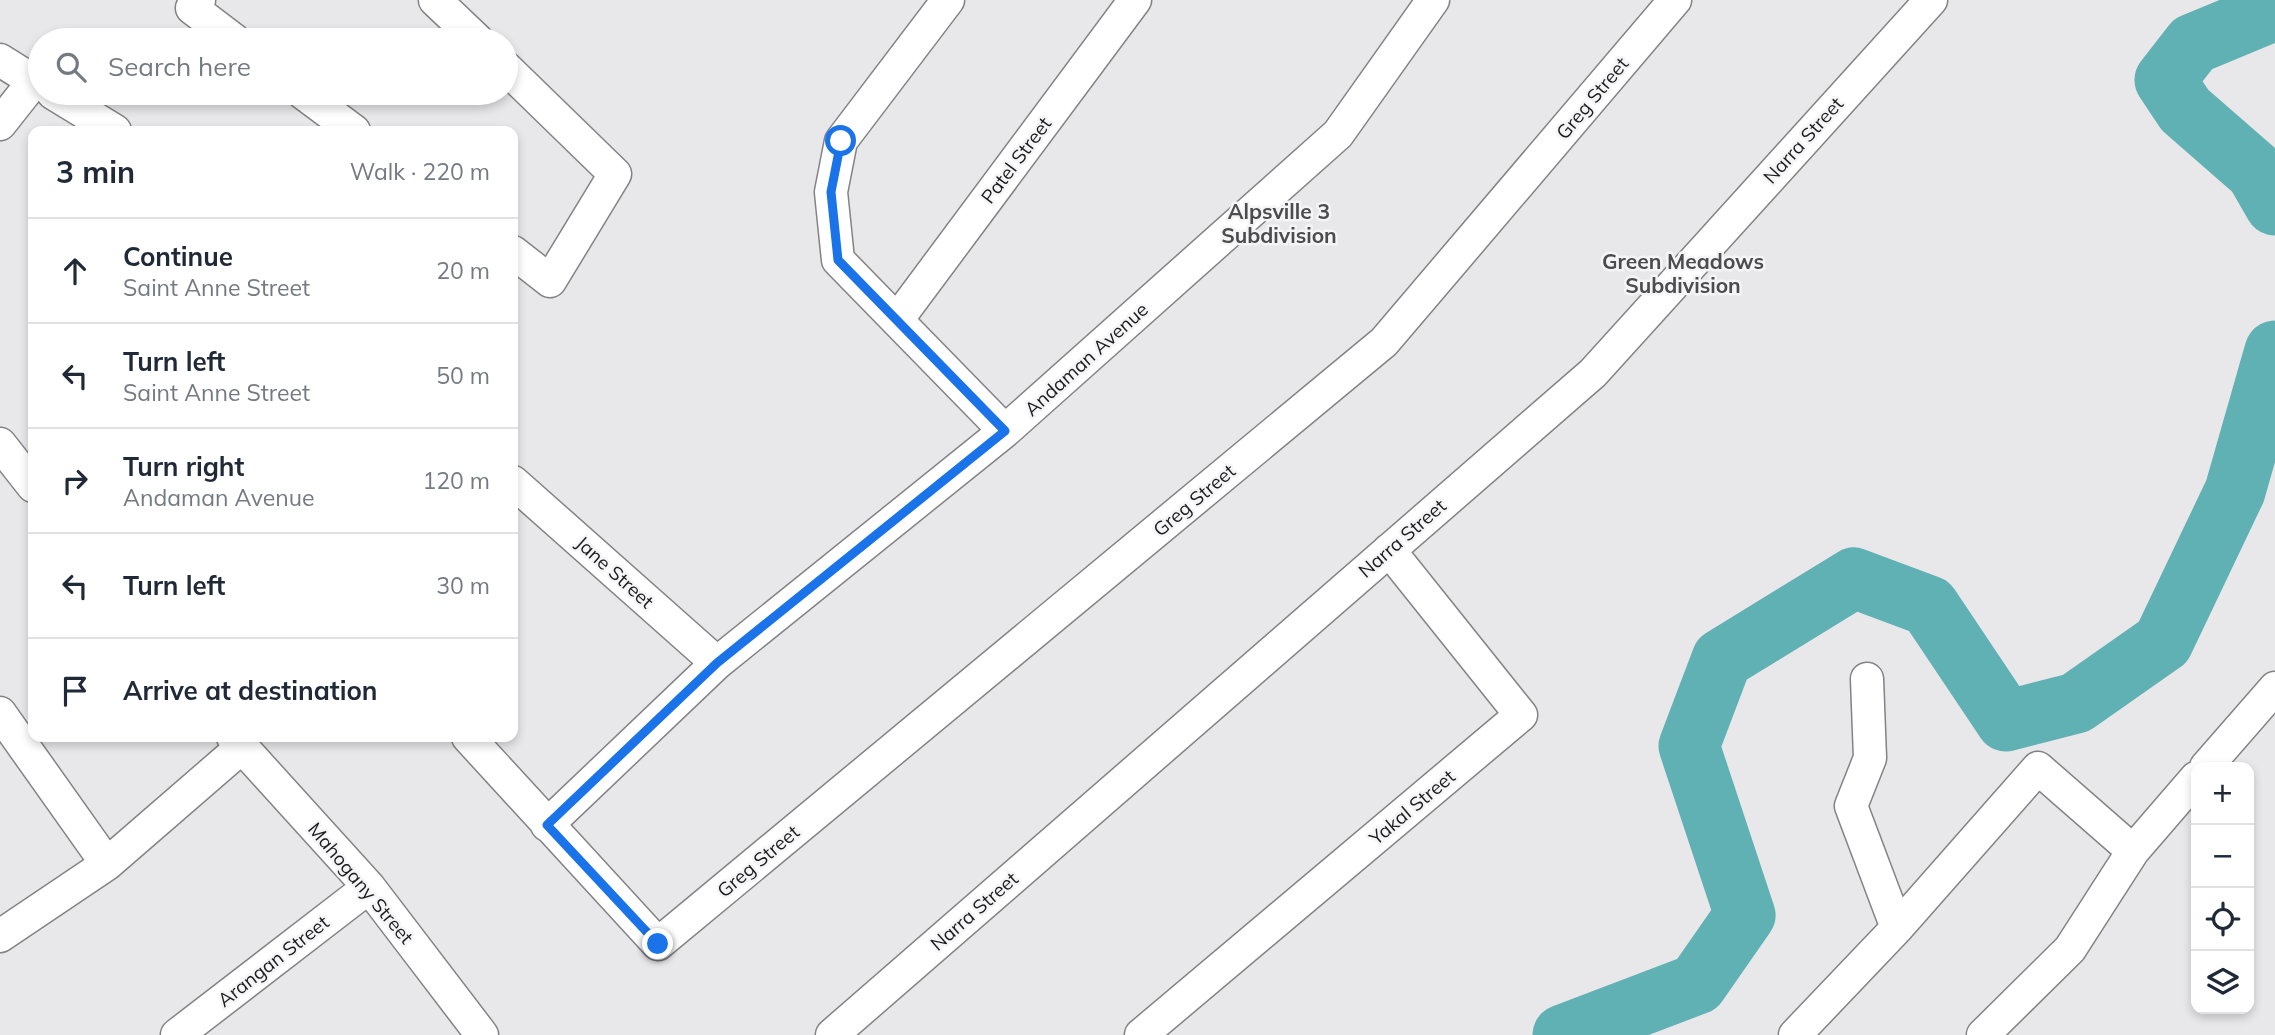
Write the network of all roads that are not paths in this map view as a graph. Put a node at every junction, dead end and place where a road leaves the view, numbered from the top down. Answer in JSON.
{"nodes":[{"id":1,"x":199,"y":0,"type":"edge"},
{"id":2,"x":436,"y":0,"type":"edge"},
{"id":3,"x":948,"y":0,"type":"edge"},
{"id":4,"x":1135,"y":0,"type":"edge"},
{"id":5,"x":1433,"y":0,"type":"edge"},
{"id":6,"x":1675,"y":0,"type":"edge"},
{"id":7,"x":1931,"y":0,"type":"edge"},
{"id":8,"x":218,"y":28,"type":"edge"},
{"id":9,"x":465,"y":28,"type":"edge"},
{"id":10,"x":0,"y":60,"type":"edge"},
{"id":11,"x":28,"y":77,"type":"edge"},
{"id":12,"x":518,"y":80,"type":"edge"},
{"id":13,"x":28,"y":99,"type":"edge"},
{"id":14,"x":73,"y":105,"type":"edge"},
{"id":15,"x":319,"y":105,"type":"edge"},
{"id":16,"x":0,"y":124,"type":"edge"},
{"id":17,"x":107,"y":126,"type":"edge"},
{"id":18,"x":347,"y":126,"type":"edge"},
{"id":19,"x":518,"y":256,"type":"edge"},
{"id":20,"x":897,"y":320,"type":"junction"},
{"id":21,"x":1005,"y":431,"type":"junction"},
{"id":22,"x":0,"y":444,"type":"edge"},
{"id":23,"x":28,"y":480,"type":"edge"},
{"id":24,"x":518,"y":486,"type":"edge"},
{"id":25,"x":1389,"y":550,"type":"junction"},
{"id":26,"x":717,"y":663,"type":"junction"},
{"id":27,"x":1867,"y":679,"type":"dead end"},
{"id":28,"x":2275,"y":688,"type":"edge"},
{"id":29,"x":0,"y":713,"type":"edge"},
{"id":30,"x":237,"y":742,"type":"edge"},
{"id":31,"x":472,"y":742,"type":"edge"},
{"id":32,"x":2210,"y":762,"type":"edge"},
{"id":33,"x":2191,"y":784,"type":"edge"},
{"id":34,"x":547,"y":825,"type":"junction"},
{"id":35,"x":2133,"y":851,"type":"junction"},
{"id":36,"x":107,"y":864,"type":"junction"},
{"id":37,"x":369,"y":887,"type":"junction"},
{"id":38,"x":1897,"y":928,"type":"junction"},
{"id":39,"x":0,"y":936,"type":"edge"},
{"id":40,"x":1795,"y":1033,"type":"edge"},
{"id":41,"x":177,"y":1035,"type":"edge"},
{"id":42,"x":482,"y":1035,"type":"edge"},
{"id":43,"x":832,"y":1035,"type":"edge"},
{"id":44,"x":1141,"y":1035,"type":"edge"},
{"id":45,"x":1983,"y":1035,"type":"edge"}],
"edges":[{"from":1,"to":8,"type":"street"},
{"from":2,"to":9,"type":"street"},
{"from":3,"to":20,"type":"street"},
{"from":4,"to":20,"type":"street","name":"Patel Street"},
{"from":5,"to":21,"type":"street","name":"Andaman Avenue"},
{"from":6,"to":34,"type":"street","name":"Greg Street"},
{"from":7,"to":25,"type":"street","name":"Narra Street"},
{"from":10,"to":11,"type":"street"},
{"from":12,"to":19,"type":"street"},
{"from":13,"to":16,"type":"street"},
{"from":14,"to":17,"type":"street"},
{"from":15,"to":18,"type":"street"},
{"from":20,"to":21,"type":"street"},
{"from":21,"to":26,"type":"street","name":"Andaman Avenue"},
{"from":22,"to":23,"type":"street"},
{"from":24,"to":26,"type":"street","name":"Jane Street"},
{"from":25,"to":43,"type":"street","name":"Narra Street"},
{"from":25,"to":44,"type":"street","name":"Yakal Street"},
{"from":26,"to":34,"type":"street","name":"Andaman Avenue"},
{"from":27,"to":38,"type":"street"},
{"from":28,"to":32,"type":"street"},
{"from":29,"to":36,"type":"street"},
{"from":30,"to":36,"type":"street"},
{"from":30,"to":37,"type":"street","name":"Mahogany Street"},
{"from":31,"to":34,"type":"street"},
{"from":33,"to":35,"type":"street"},
{"from":35,"to":38,"type":"street"},
{"from":35,"to":45,"type":"street"},
{"from":36,"to":39,"type":"street"},
{"from":37,"to":41,"type":"street","name":"Arangan Street"},
{"from":37,"to":42,"type":"street","name":"Mahogany Street"},
{"from":38,"to":40,"type":"street"}]}
